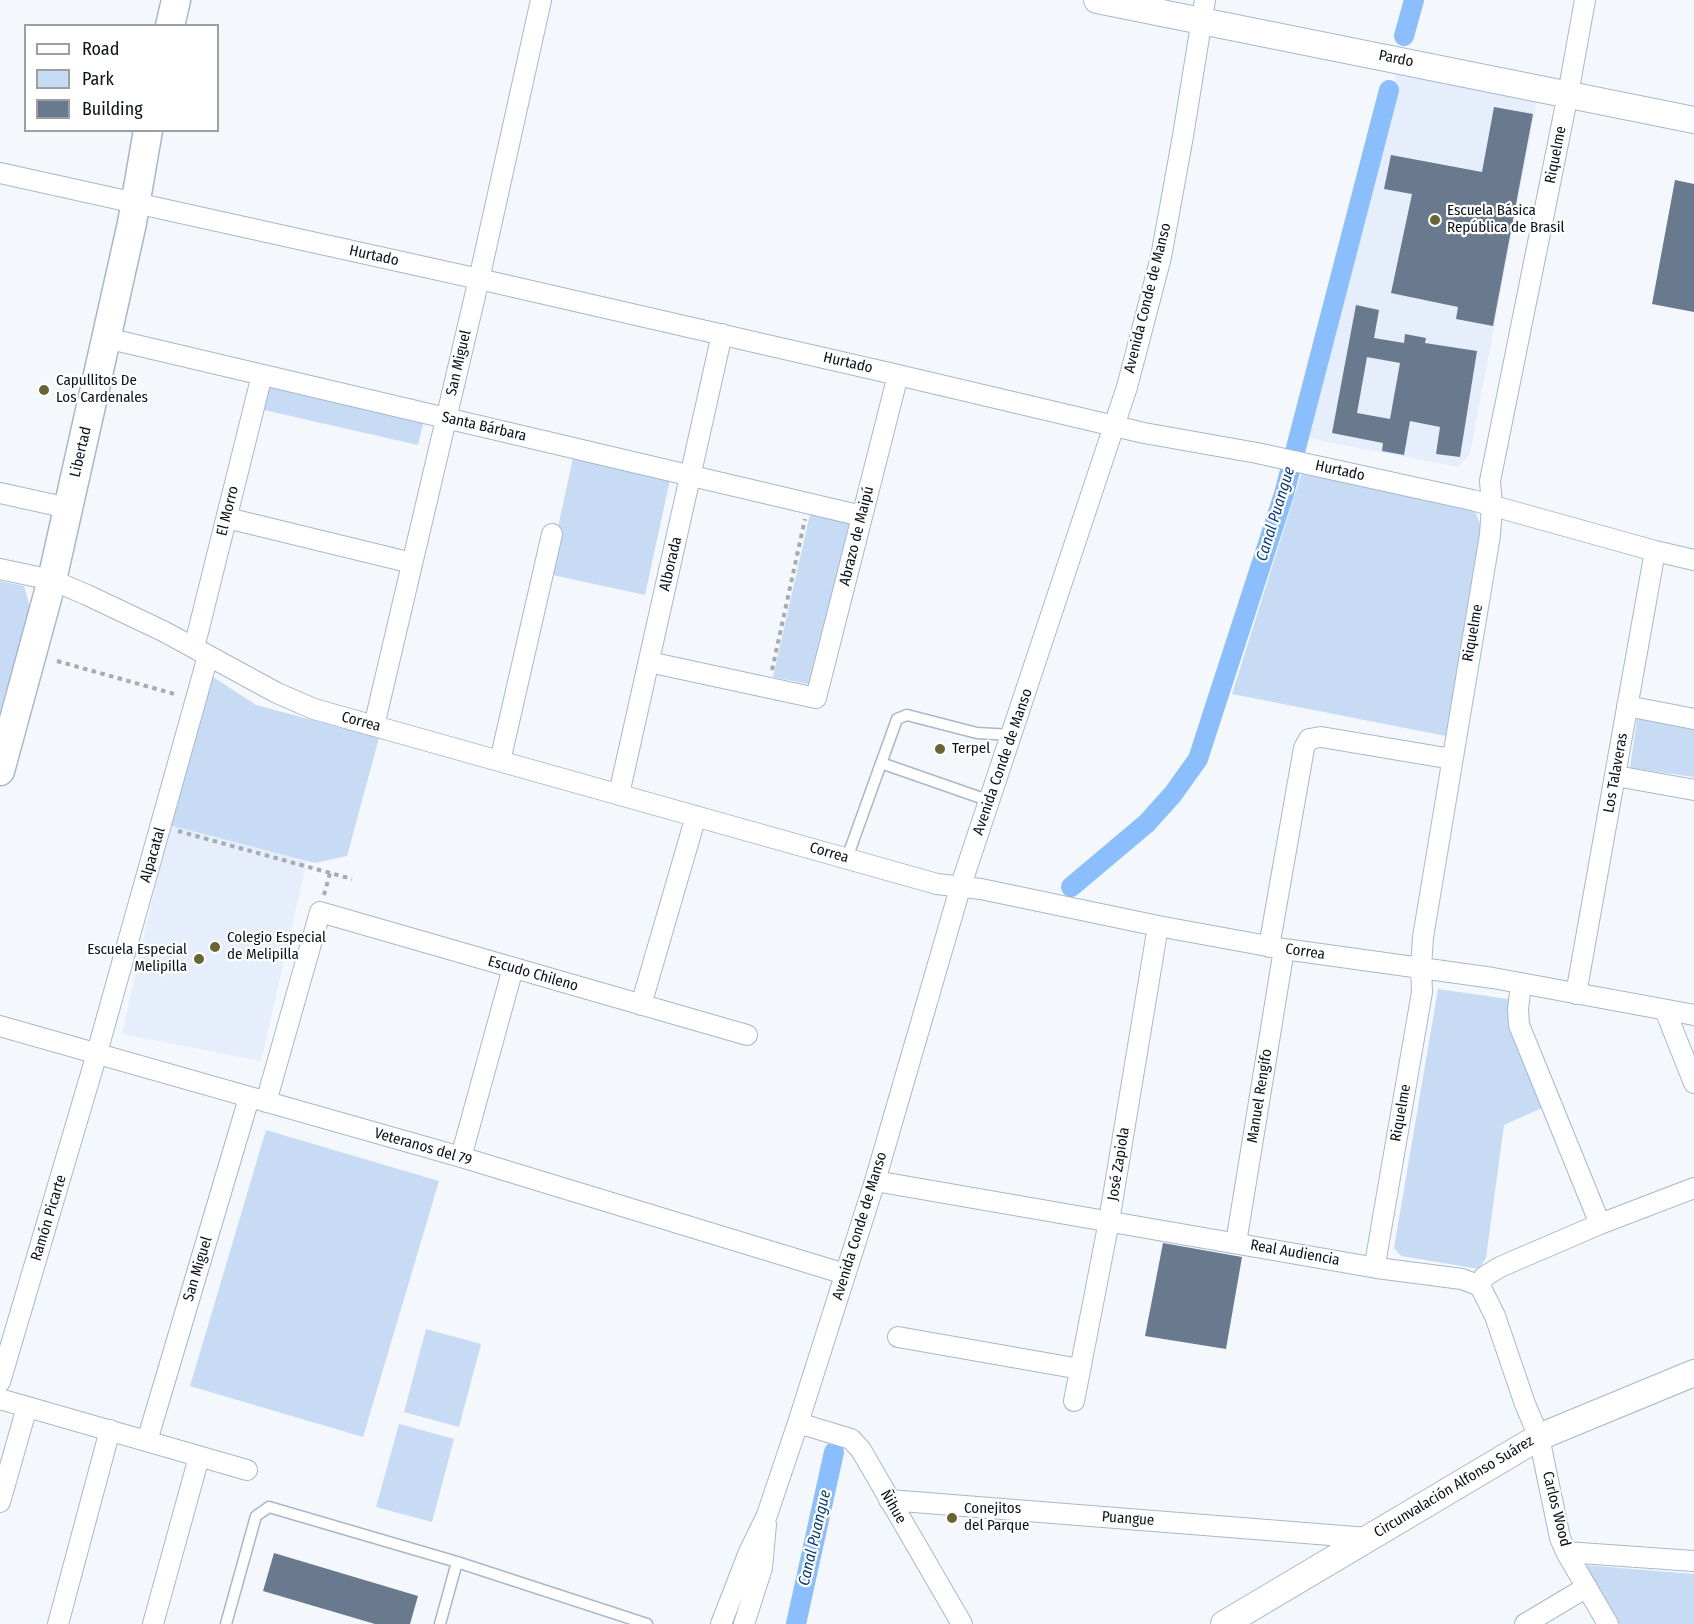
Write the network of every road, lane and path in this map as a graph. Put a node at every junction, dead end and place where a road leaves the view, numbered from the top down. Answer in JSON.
{"nodes":[{"id":1,"x":176,"y":0,"type":"edge"},
{"id":2,"x":541,"y":0,"type":"edge"},
{"id":3,"x":1097,"y":0,"type":"edge"},
{"id":4,"x":1585,"y":0,"type":"edge"},
{"id":5,"x":1204,"y":10,"type":"edge"},
{"id":6,"x":170,"y":24,"type":"edge"},
{"id":7,"x":1568,"y":94,"type":"junction"},
{"id":8,"x":1694,"y":120,"type":"edge"},
{"id":9,"x":148,"y":132,"type":"edge"},
{"id":10,"x":0,"y":173,"type":"edge"},
{"id":11,"x":135,"y":203,"type":"junction"},
{"id":12,"x":479,"y":279,"type":"junction"},
{"id":13,"x":723,"y":334,"type":"junction"},
{"id":14,"x":106,"y":338,"type":"junction"},
{"id":15,"x":262,"y":375,"type":"junction"},
{"id":16,"x":898,"y":375,"type":"junction"},
{"id":17,"x":446,"y":418,"type":"junction"},
{"id":18,"x":1115,"y":426,"type":"junction"},
{"id":19,"x":691,"y":476,"type":"junction"},
{"id":20,"x":0,"y":493,"type":"edge"},
{"id":21,"x":808,"y":503,"type":"junction"},
{"id":22,"x":1492,"y":505,"type":"junction"},
{"id":23,"x":68,"y":508,"type":"junction"},
{"id":24,"x":862,"y":516,"type":"junction"},
{"id":25,"x":226,"y":518,"type":"junction"},
{"id":26,"x":552,"y":534,"type":"dead end"},
{"id":27,"x":1655,"y":551,"type":"junction"},
{"id":28,"x":1694,"y":560,"type":"edge"},
{"id":29,"x":412,"y":564,"type":"junction"},
{"id":30,"x":0,"y":569,"type":"edge"},
{"id":31,"x":52,"y":580,"type":"junction"},
{"id":32,"x":201,"y":652,"type":"junction"},
{"id":33,"x":57,"y":661,"type":"dead end"},
{"id":34,"x":649,"y":662,"type":"junction"},
{"id":35,"x":768,"y":687,"type":"junction"},
{"id":36,"x":195,"y":704,"type":"junction"},
{"id":37,"x":1627,"y":706,"type":"junction"},
{"id":38,"x":1694,"y":719,"type":"edge"},
{"id":39,"x":374,"y":726,"type":"junction"},
{"id":40,"x":1012,"y":735,"type":"junction"},
{"id":41,"x":1452,"y":759,"type":"junction"},
{"id":42,"x":500,"y":761,"type":"junction"},
{"id":43,"x":881,"y":763,"type":"junction"},
{"id":44,"x":0,"y":771,"type":"edge"},
{"id":45,"x":1616,"y":776,"type":"junction"},
{"id":46,"x":1694,"y":790,"type":"edge"},
{"id":47,"x":619,"y":794,"type":"junction"},
{"id":48,"x":990,"y":801,"type":"junction"},
{"id":49,"x":696,"y":816,"type":"junction"},
{"id":50,"x":161,"y":827,"type":"junction"},
{"id":51,"x":847,"y":858,"type":"junction"},
{"id":52,"x":352,"y":879,"type":"dead end"},
{"id":53,"x":961,"y":885,"type":"junction"},
{"id":54,"x":320,"y":912,"type":"joint"},
{"id":55,"x":1158,"y":926,"type":"junction"},
{"id":56,"x":1277,"y":948,"type":"junction"},
{"id":57,"x":1421,"y":967,"type":"junction"},
{"id":58,"x":513,"y":968,"type":"junction"},
{"id":59,"x":1521,"y":984,"type":"junction"},
{"id":60,"x":1576,"y":994,"type":"junction"},
{"id":61,"x":641,"y":1005,"type":"junction"},
{"id":62,"x":1665,"y":1010,"type":"junction"},
{"id":63,"x":1694,"y":1015,"type":"edge"},
{"id":64,"x":0,"y":1026,"type":"edge"},
{"id":65,"x":747,"y":1035,"type":"dead end"},
{"id":66,"x":97,"y":1054,"type":"junction"},
{"id":67,"x":1694,"y":1083,"type":"edge"},
{"id":68,"x":258,"y":1100,"type":"junction"},
{"id":69,"x":461,"y":1157,"type":"junction"},
{"id":70,"x":875,"y":1180,"type":"junction"},
{"id":71,"x":1694,"y":1188,"type":"edge"},
{"id":72,"x":1109,"y":1221,"type":"junction"},
{"id":73,"x":1600,"y":1224,"type":"junction"},
{"id":74,"x":1236,"y":1243,"type":"junction"},
{"id":75,"x":1377,"y":1268,"type":"junction"},
{"id":76,"x":844,"y":1274,"type":"junction"},
{"id":77,"x":1480,"y":1286,"type":"junction"},
{"id":78,"x":898,"y":1337,"type":"dead end"},
{"id":79,"x":1080,"y":1369,"type":"junction"},
{"id":80,"x":1694,"y":1373,"type":"edge"},
{"id":81,"x":0,"y":1382,"type":"edge"},
{"id":82,"x":0,"y":1399,"type":"edge"},
{"id":83,"x":1074,"y":1401,"type":"dead end"},
{"id":84,"x":27,"y":1407,"type":"junction"},
{"id":85,"x":798,"y":1423,"type":"junction"},
{"id":86,"x":110,"y":1430,"type":"junction"},
{"id":87,"x":1539,"y":1437,"type":"junction"},
{"id":88,"x":147,"y":1441,"type":"junction"},
{"id":89,"x":199,"y":1457,"type":"junction"},
{"id":90,"x":247,"y":1470,"type":"dead end"},
{"id":91,"x":889,"y":1500,"type":"junction"},
{"id":92,"x":0,"y":1502,"type":"edge"},
{"id":93,"x":767,"y":1515,"type":"junction"},
{"id":94,"x":1368,"y":1538,"type":"junction"},
{"id":95,"x":1566,"y":1552,"type":"junction"},
{"id":96,"x":1694,"y":1561,"type":"edge"},
{"id":97,"x":458,"y":1562,"type":"junction"},
{"id":98,"x":1587,"y":1587,"type":"junction"},
{"id":99,"x":1236,"y":1621,"type":"edge"},
{"id":100,"x":58,"y":1624,"type":"edge"},
{"id":101,"x":153,"y":1624,"type":"edge"},
{"id":102,"x":226,"y":1624,"type":"edge"},
{"id":103,"x":440,"y":1624,"type":"edge"},
{"id":104,"x":647,"y":1624,"type":"edge"},
{"id":105,"x":721,"y":1624,"type":"edge"},
{"id":106,"x":744,"y":1624,"type":"edge"},
{"id":107,"x":962,"y":1624,"type":"edge"},
{"id":108,"x":1525,"y":1624,"type":"edge"},
{"id":109,"x":1608,"y":1624,"type":"edge"}],
"edges":[{"from":1,"to":6,"type":"main road"},
{"from":2,"to":12,"type":"street","name":"San Miguel"},
{"from":3,"to":5,"type":"street","name":"Pardo"},
{"from":4,"to":7,"type":"street","name":"Riquelme"},
{"from":5,"to":7,"type":"street","name":"Pardo"},
{"from":5,"to":18,"type":"street","name":"Avenida Conde de Manso"},
{"from":7,"to":8,"type":"street","name":"Pardo"},
{"from":7,"to":22,"type":"street","name":"Riquelme"},
{"from":9,"to":11,"type":"main road","name":"Libertad"},
{"from":10,"to":11,"type":"street","name":"Hurtado"},
{"from":11,"to":12,"type":"street","name":"Hurtado"},
{"from":11,"to":14,"type":"main road","name":"Libertad"},
{"from":12,"to":13,"type":"street","name":"Hurtado"},
{"from":12,"to":17,"type":"street","name":"San Miguel"},
{"from":13,"to":16,"type":"street","name":"Hurtado"},
{"from":13,"to":19,"type":"street","name":"Alborada"},
{"from":14,"to":15,"type":"street","name":"Santa Bárbara"},
{"from":14,"to":23,"type":"main road","name":"Libertad"},
{"from":15,"to":17,"type":"street","name":"Santa Bárbara"},
{"from":15,"to":25,"type":"street","name":"El Morro"},
{"from":16,"to":18,"type":"street","name":"Hurtado"},
{"from":16,"to":24,"type":"street","name":"Abrazo de Maipú"},
{"from":17,"to":19,"type":"street","name":"Santa Bárbara"},
{"from":17,"to":29,"type":"street","name":"San Miguel"},
{"from":18,"to":22,"type":"street","name":"Hurtado"},
{"from":18,"to":40,"type":"street","name":"Avenida Conde de Manso"},
{"from":19,"to":21,"type":"street","name":"Santa Bárbara"},
{"from":19,"to":34,"type":"street","name":"Alborada"},
{"from":20,"to":23,"type":"street"},
{"from":21,"to":24,"type":"street","name":"Santa Bárbara"},
{"from":21,"to":35,"type":"path"},
{"from":22,"to":27,"type":"street","name":"Hurtado"},
{"from":22,"to":41,"type":"street","name":"Riquelme"},
{"from":23,"to":31,"type":"main road","name":"Libertad"},
{"from":24,"to":35,"type":"street","name":"Abrazo de Maipú"},
{"from":25,"to":29,"type":"street"},
{"from":25,"to":32,"type":"street","name":"El Morro"},
{"from":26,"to":42,"type":"street"},
{"from":27,"to":28,"type":"street","name":"Hurtado"},
{"from":27,"to":37,"type":"street","name":"Los Talaveras"},
{"from":29,"to":39,"type":"street","name":"San Miguel"},
{"from":30,"to":31,"type":"street","name":"Correa"},
{"from":31,"to":32,"type":"street","name":"Correa"},
{"from":31,"to":44,"type":"main road","name":"Libertad"},
{"from":32,"to":36,"type":"street","name":"Alpacatal"},
{"from":32,"to":39,"type":"street","name":"Correa"},
{"from":33,"to":36,"type":"path"},
{"from":34,"to":35,"type":"street"},
{"from":34,"to":47,"type":"street","name":"Alborada"},
{"from":36,"to":50,"type":"street","name":"Alpacatal"},
{"from":37,"to":38,"type":"street"},
{"from":37,"to":45,"type":"street","name":"Los Talaveras"},
{"from":39,"to":42,"type":"street","name":"Correa"},
{"from":40,"to":43,"type":"lane"},
{"from":40,"to":48,"type":"street","name":"Avenida Conde de Manso"},
{"from":41,"to":56,"type":"street","name":"Manuel Rengifo"},
{"from":41,"to":57,"type":"street","name":"Riquelme"},
{"from":42,"to":47,"type":"street","name":"Correa"},
{"from":43,"to":48,"type":"lane"},
{"from":43,"to":51,"type":"lane"},
{"from":45,"to":46,"type":"street"},
{"from":45,"to":60,"type":"street","name":"Los Talaveras"},
{"from":47,"to":49,"type":"street","name":"Correa"},
{"from":48,"to":53,"type":"street","name":"Avenida Conde de Manso"},
{"from":49,"to":51,"type":"street","name":"Correa"},
{"from":49,"to":61,"type":"street"},
{"from":50,"to":52,"type":"path"},
{"from":50,"to":66,"type":"street","name":"Alpacatal"},
{"from":51,"to":53,"type":"street","name":"Correa"},
{"from":53,"to":55,"type":"street","name":"Correa"},
{"from":53,"to":70,"type":"street","name":"Avenida Conde de Manso"},
{"from":54,"to":58,"type":"street","name":"Escudo Chileno"},
{"from":54,"to":68,"type":"street","name":"San Miguel"},
{"from":55,"to":56,"type":"street","name":"Correa"},
{"from":55,"to":72,"type":"street","name":"José Zapiola"},
{"from":56,"to":57,"type":"street","name":"Correa"},
{"from":56,"to":74,"type":"street","name":"Manuel Rengifo"},
{"from":57,"to":59,"type":"street","name":"Correa"},
{"from":57,"to":75,"type":"street","name":"Riquelme"},
{"from":58,"to":61,"type":"street","name":"Escudo Chileno"},
{"from":58,"to":69,"type":"street"},
{"from":59,"to":60,"type":"street","name":"Correa"},
{"from":59,"to":73,"type":"street"},
{"from":60,"to":62,"type":"street","name":"Correa"},
{"from":61,"to":65,"type":"street","name":"Escudo Chileno"},
{"from":62,"to":63,"type":"street","name":"Correa"},
{"from":62,"to":67,"type":"street"},
{"from":64,"to":66,"type":"street","name":"Veteranos del 79"},
{"from":66,"to":68,"type":"street","name":"Veteranos del 79"},
{"from":66,"to":81,"type":"street","name":"Ramón Picarte"},
{"from":68,"to":69,"type":"street","name":"Veteranos del 79"},
{"from":68,"to":88,"type":"street","name":"San Miguel"},
{"from":69,"to":76,"type":"street","name":"Veteranos del 79"},
{"from":70,"to":72,"type":"street","name":"Real Audiencia"},
{"from":70,"to":76,"type":"street","name":"Avenida Conde de Manso"},
{"from":71,"to":73,"type":"street"},
{"from":72,"to":74,"type":"street","name":"Real Audiencia"},
{"from":72,"to":79,"type":"street","name":"José Zapiola"},
{"from":73,"to":77,"type":"street"},
{"from":74,"to":75,"type":"street","name":"Real Audiencia"},
{"from":75,"to":77,"type":"street","name":"Real Audiencia"},
{"from":76,"to":85,"type":"street","name":"Avenida Conde de Manso"},
{"from":77,"to":87,"type":"street","name":"Carlos Wood"},
{"from":78,"to":79,"type":"street"},
{"from":79,"to":83,"type":"street","name":"José Zapiola"},
{"from":80,"to":87,"type":"street","name":"Circunvalación Alfonso Suárez"},
{"from":82,"to":84,"type":"street"},
{"from":84,"to":86,"type":"street"},
{"from":84,"to":92,"type":"street"},
{"from":85,"to":91,"type":"street","name":"Ñihue"},
{"from":85,"to":93,"type":"street","name":"Avenida Conde de Manso"},
{"from":86,"to":88,"type":"street"},
{"from":86,"to":100,"type":"street"},
{"from":87,"to":94,"type":"street","name":"Circunvalación Alfonso Suárez"},
{"from":87,"to":95,"type":"street","name":"Carlos Wood"},
{"from":88,"to":89,"type":"street"},
{"from":89,"to":90,"type":"street"},
{"from":89,"to":101,"type":"street"},
{"from":91,"to":94,"type":"street","name":"Puangue"},
{"from":91,"to":107,"type":"street","name":"Ñihue"},
{"from":93,"to":105,"type":"street","name":"Avenida Conde de Manso"},
{"from":93,"to":106,"type":"street","name":"Avenida Conde de Manso"},
{"from":94,"to":99,"type":"street","name":"Circunvalación Alfonso Suárez"},
{"from":95,"to":96,"type":"street"},
{"from":95,"to":98,"type":"street","name":"Carlos Wood"},
{"from":97,"to":102,"type":"lane"},
{"from":97,"to":103,"type":"lane"},
{"from":97,"to":104,"type":"lane"},
{"from":98,"to":108,"type":"street"},
{"from":98,"to":109,"type":"street","name":"Carlos Wood"}]}
